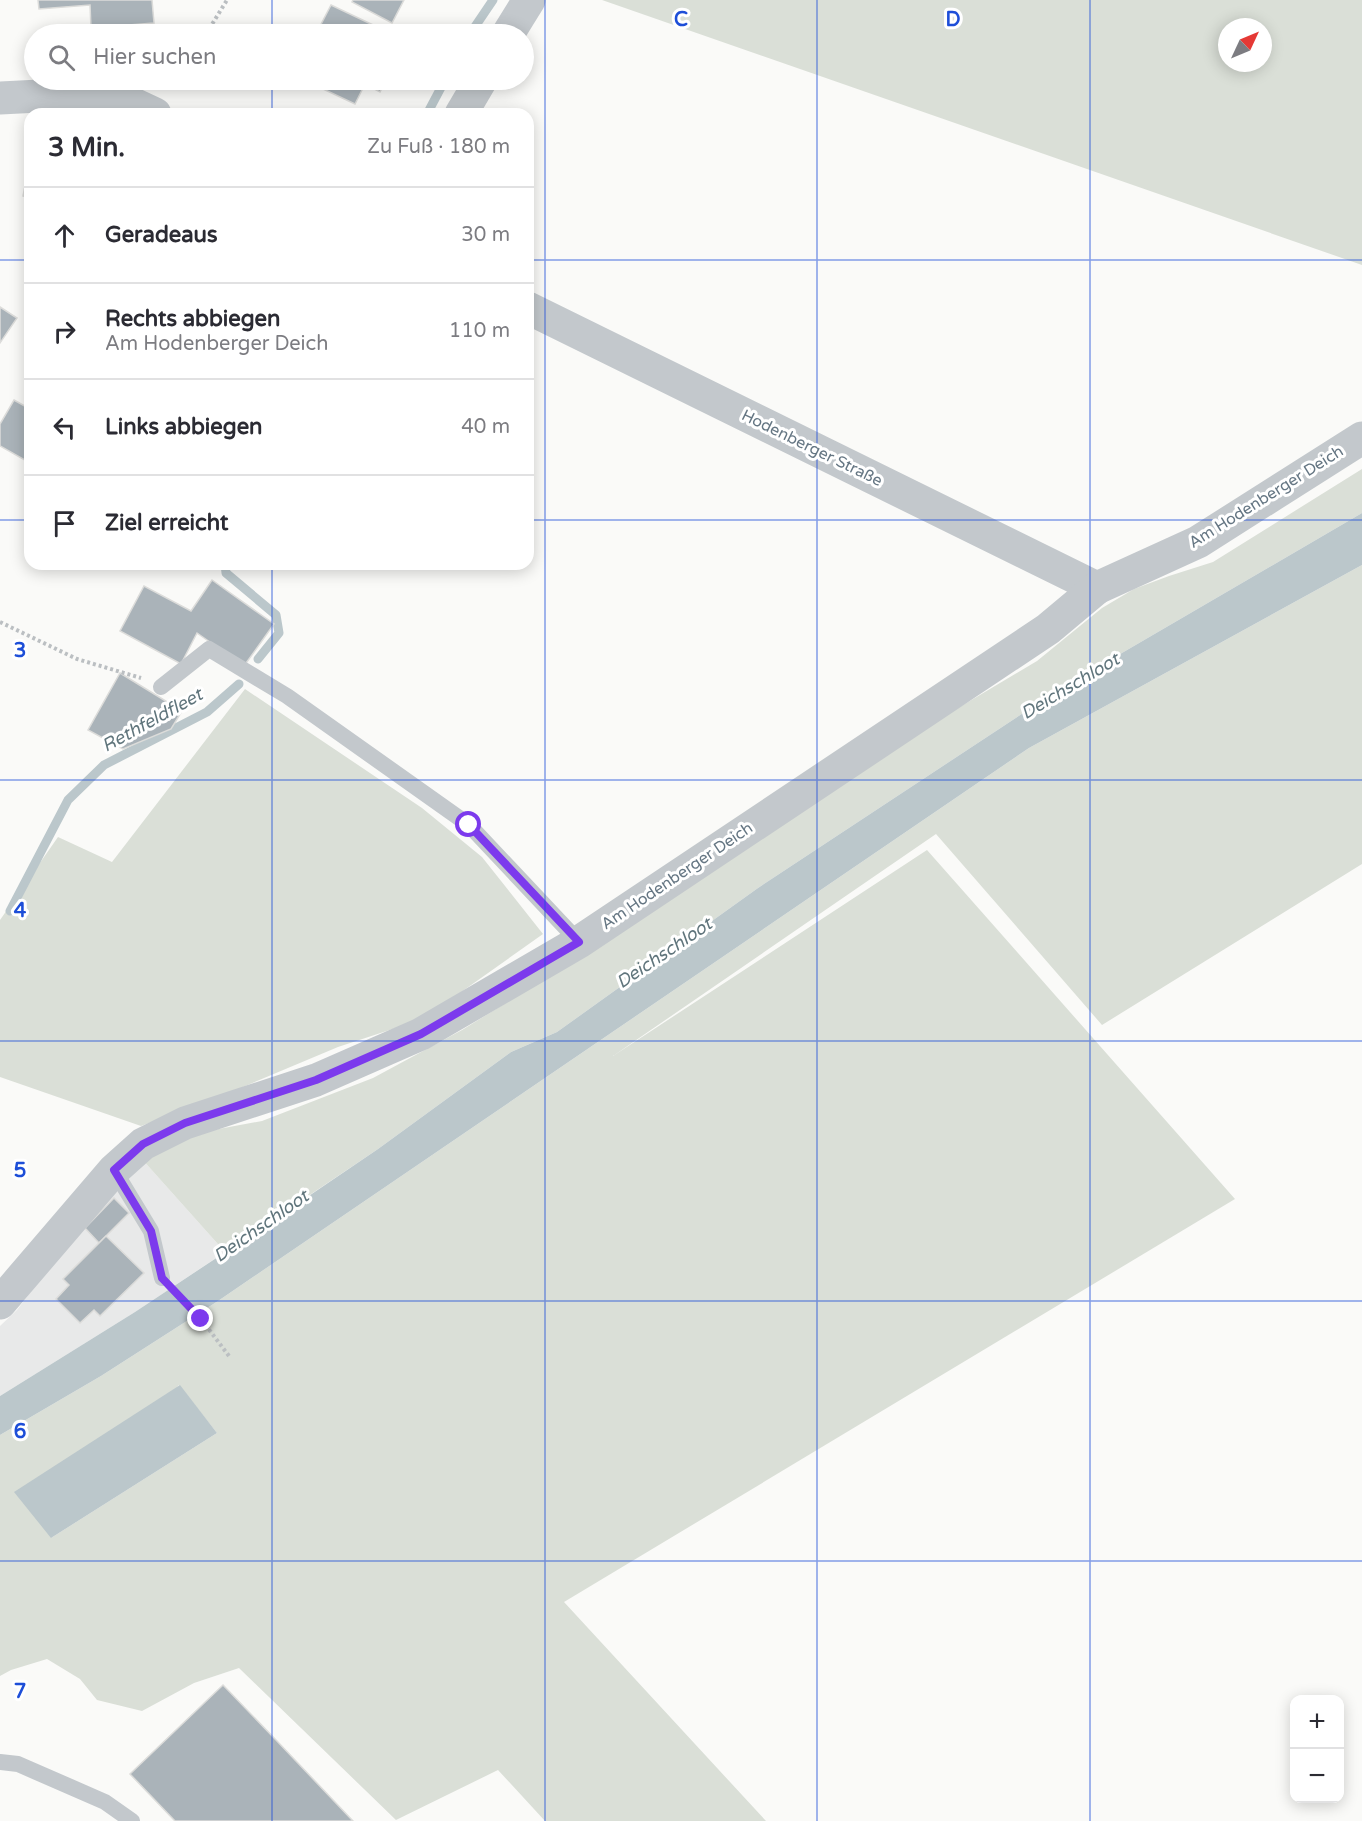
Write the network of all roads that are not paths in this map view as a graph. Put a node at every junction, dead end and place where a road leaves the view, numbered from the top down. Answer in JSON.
{"nodes":[{"id":1,"x":530,"y":0,"type":"edge"},
{"id":2,"x":514,"y":24,"type":"edge"},
{"id":3,"x":475,"y":90,"type":"edge"},
{"id":4,"x":0,"y":98,"type":"edge"},
{"id":5,"x":142,"y":108,"type":"edge"},
{"id":6,"x":464,"y":108,"type":"edge"},
{"id":7,"x":534,"y":311,"type":"edge"},
{"id":8,"x":1362,"y":438,"type":"edge"},
{"id":9,"x":1097,"y":588,"type":"junction"},
{"id":10,"x":160,"y":687,"type":"road end"},
{"id":11,"x":579,"y":942,"type":"junction"},
{"id":12,"x":114,"y":1170,"type":"junction"},
{"id":13,"x":162,"y":1278,"type":"road end"},
{"id":14,"x":0,"y":1303,"type":"edge"},
{"id":15,"x":0,"y":1762,"type":"edge"},
{"id":16,"x":132,"y":1821,"type":"edge"}],
"edges":[{"from":1,"to":2,"type":"street"},
{"from":3,"to":6,"type":"street"},
{"from":4,"to":5,"type":"street"},
{"from":7,"to":9,"type":"street","name":"Hodenberger Straße"},
{"from":8,"to":9,"type":"street","name":"Am Hodenberger Deich"},
{"from":9,"to":11,"type":"street","name":"Am Hodenberger Deich"},
{"from":10,"to":11,"type":"lane"},
{"from":11,"to":12,"type":"street","name":"Am Hodenberger Deich"},
{"from":12,"to":13,"type":"lane"},
{"from":12,"to":14,"type":"street","name":"Am Hodenberger Deich"},
{"from":15,"to":16,"type":"lane"}]}
